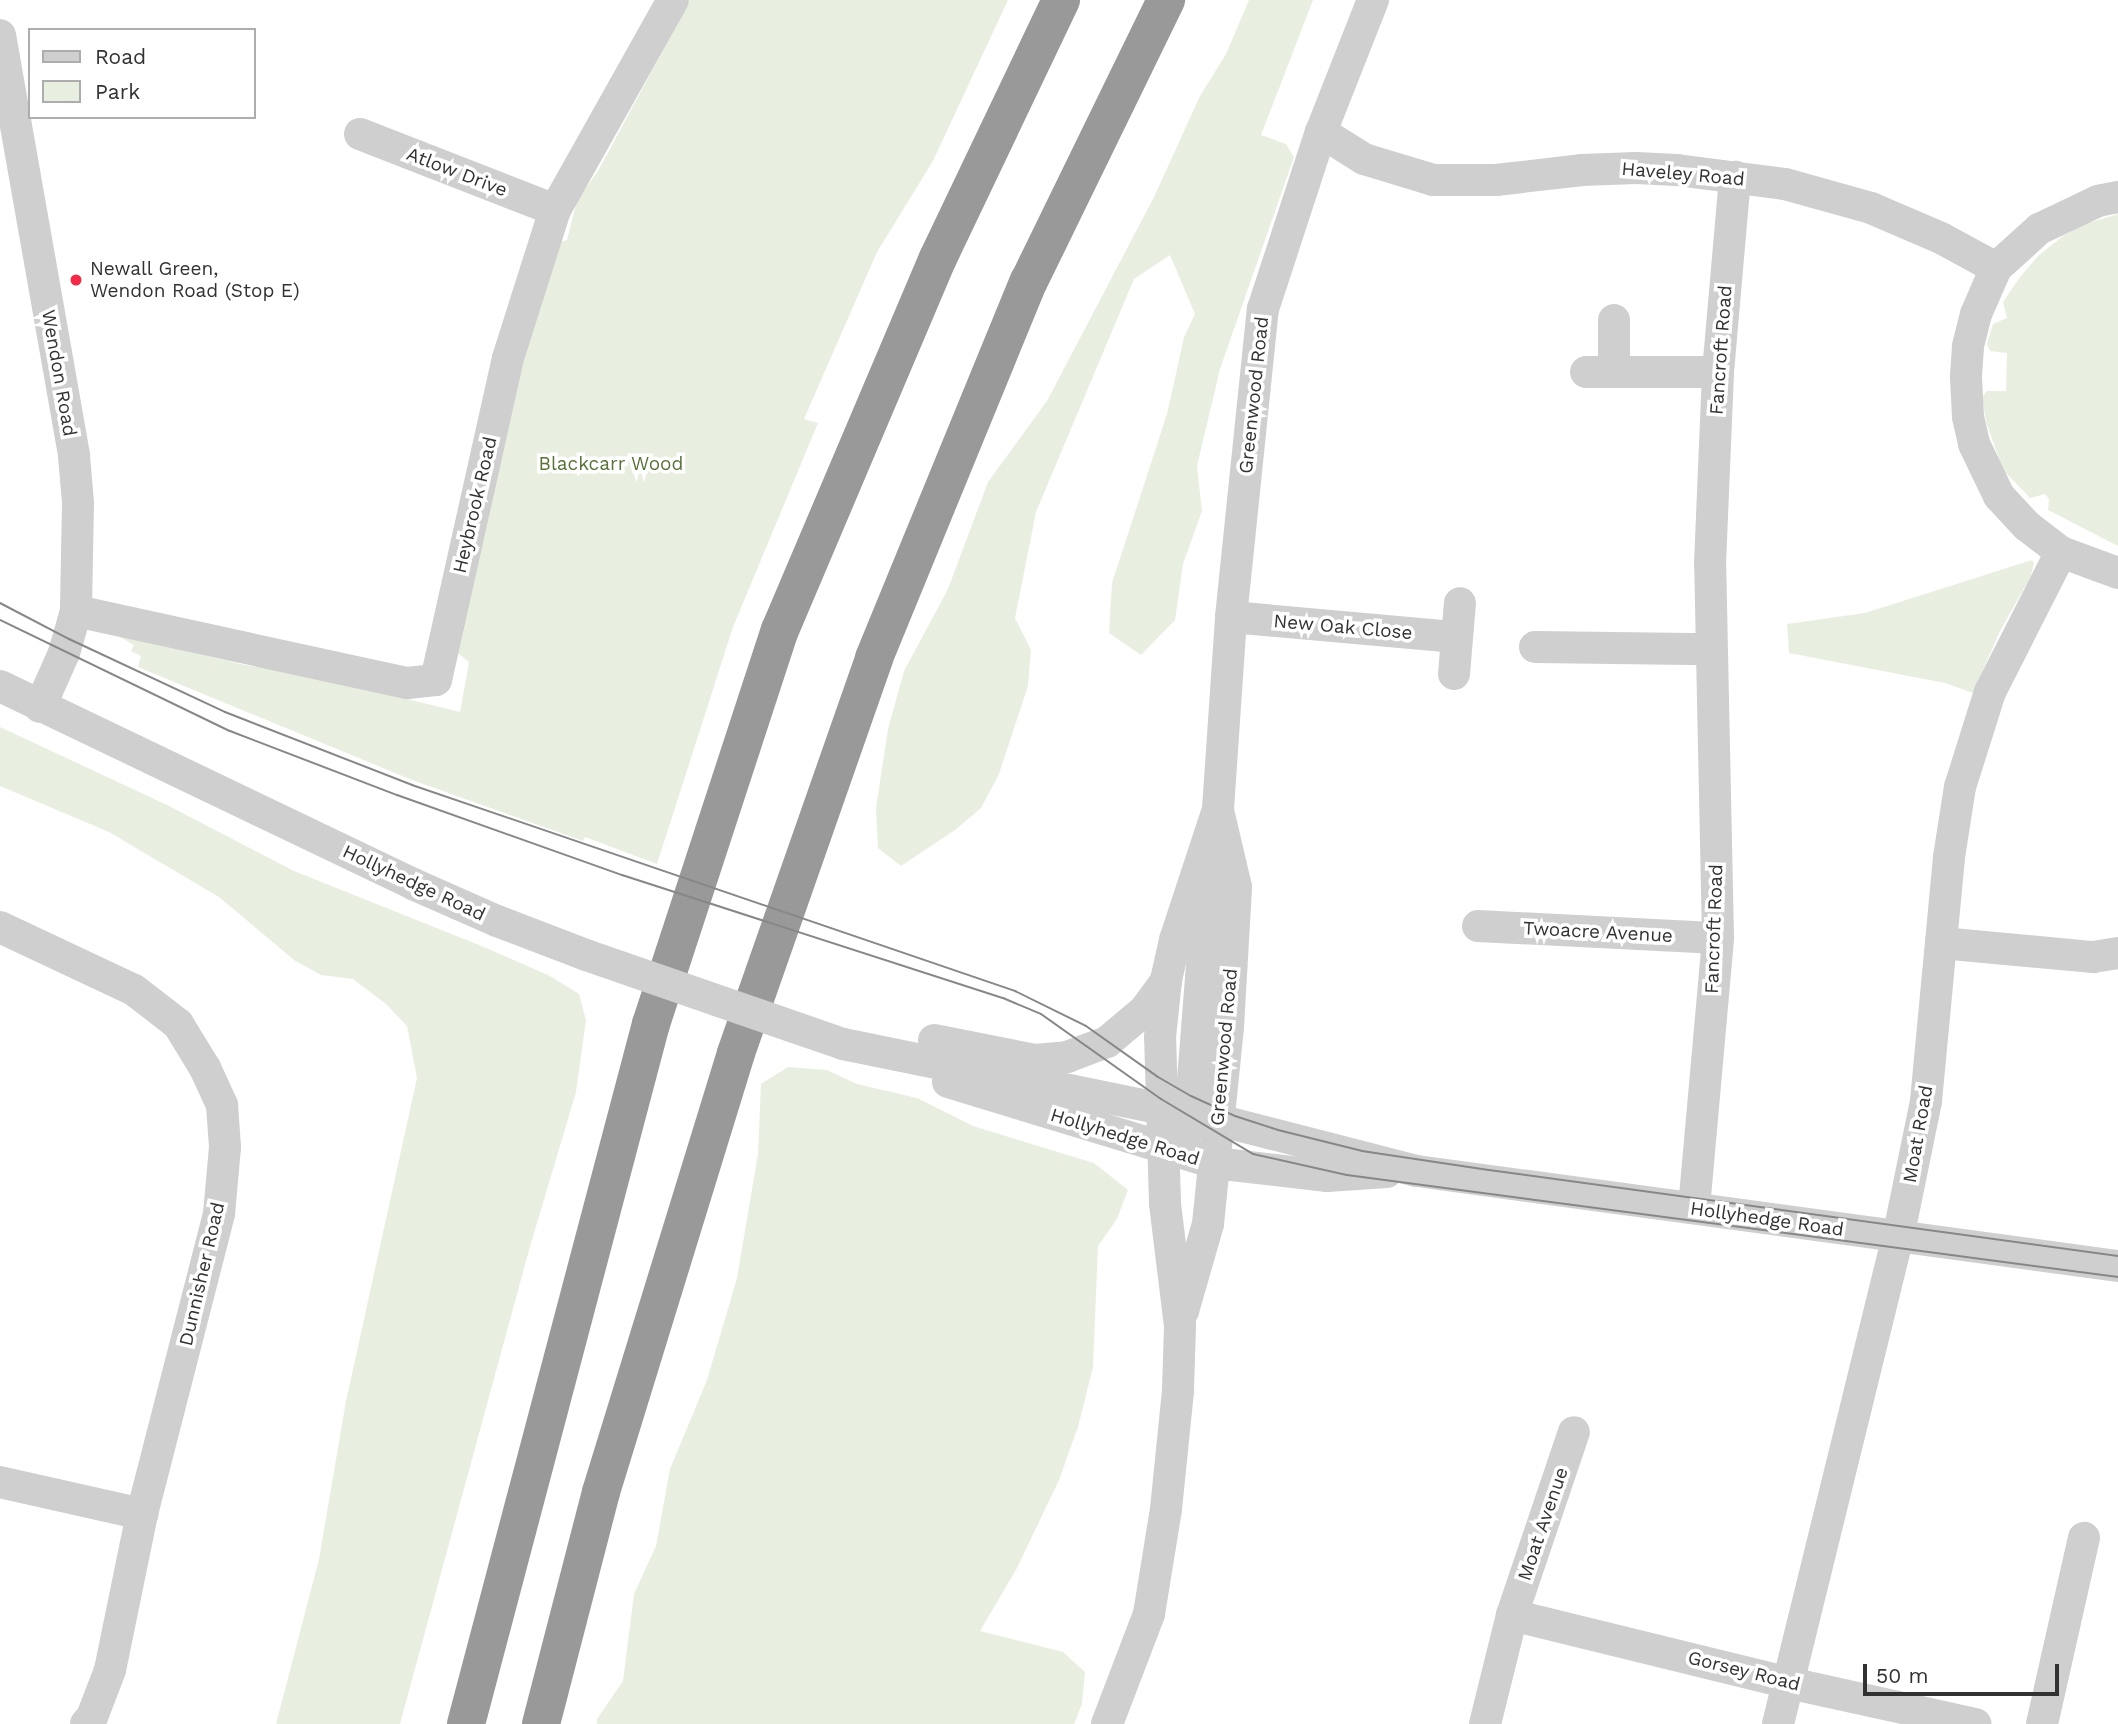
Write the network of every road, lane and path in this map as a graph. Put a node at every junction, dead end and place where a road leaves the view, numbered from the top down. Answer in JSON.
{"nodes":[{"id":1,"x":674,"y":0,"type":"edge"},
{"id":2,"x":1061,"y":0,"type":"edge"},
{"id":3,"x":1167,"y":0,"type":"edge"},
{"id":4,"x":1373,"y":0,"type":"edge"},
{"id":5,"x":0,"y":35,"type":"edge"},
{"id":6,"x":1321,"y":132,"type":"junction"},
{"id":7,"x":360,"y":134,"type":"dead end"},
{"id":8,"x":1735,"y":177,"type":"junction"},
{"id":9,"x":2118,"y":197,"type":"edge"},
{"id":10,"x":555,"y":210,"type":"junction"},
{"id":11,"x":1996,"y":268,"type":"junction"},
{"id":12,"x":1614,"y":320,"type":"dead end"},
{"id":13,"x":1718,"y":372,"type":"junction"},
{"id":14,"x":2061,"y":552,"type":"junction"},
{"id":15,"x":2118,"y":573,"type":"edge"},
{"id":16,"x":1460,"y":603,"type":"dead end"},
{"id":17,"x":76,"y":611,"type":"junction"},
{"id":18,"x":1231,"y":617,"type":"junction"},
{"id":19,"x":1456,"y":637,"type":"junction"},
{"id":20,"x":1535,"y":647,"type":"dead end"},
{"id":21,"x":1711,"y":649,"type":"junction"},
{"id":22,"x":1454,"y":674,"type":"dead end"},
{"id":23,"x":0,"y":686,"type":"edge"},
{"id":24,"x":40,"y":707,"type":"junction"},
{"id":25,"x":1218,"y":808,"type":"junction"},
{"id":26,"x":1478,"y":926,"type":"dead end"},
{"id":27,"x":0,"y":928,"type":"edge"},
{"id":28,"x":1718,"y":938,"type":"junction"},
{"id":29,"x":1941,"y":943,"type":"junction"},
{"id":30,"x":2118,"y":953,"type":"edge"},
{"id":31,"x":1166,"y":979,"type":"junction"},
{"id":32,"x":843,"y":1044,"type":"junction"},
{"id":33,"x":1190,"y":1114,"type":"junction"},
{"id":34,"x":1163,"y":1148,"type":"junction"},
{"id":35,"x":1214,"y":1163,"type":"junction"},
{"id":36,"x":1417,"y":1171,"type":"junction"},
{"id":37,"x":1693,"y":1208,"type":"junction"},
{"id":38,"x":1898,"y":1238,"type":"junction"},
{"id":39,"x":2118,"y":1266,"type":"edge"},
{"id":40,"x":1180,"y":1326,"type":"junction"},
{"id":41,"x":1574,"y":1432,"type":"dead end"},
{"id":42,"x":0,"y":1482,"type":"edge"},
{"id":43,"x":142,"y":1514,"type":"junction"},
{"id":44,"x":2084,"y":1538,"type":"dead end"},
{"id":45,"x":1512,"y":1615,"type":"junction"},
{"id":46,"x":1789,"y":1683,"type":"junction"},
{"id":47,"x":86,"y":1724,"type":"edge"},
{"id":48,"x":466,"y":1724,"type":"edge"},
{"id":49,"x":541,"y":1724,"type":"edge"},
{"id":50,"x":1107,"y":1724,"type":"edge"},
{"id":51,"x":1485,"y":1724,"type":"edge"},
{"id":52,"x":1777,"y":1724,"type":"edge"},
{"id":53,"x":1976,"y":1724,"type":"edge"},
{"id":54,"x":2042,"y":1724,"type":"edge"}],
"edges":[{"from":1,"to":10,"type":"street","name":"Heybrook Road"},
{"from":2,"to":48,"type":"highway"},
{"from":3,"to":49,"type":"highway"},
{"from":4,"to":6,"type":"street","name":"Greenwood Road"},
{"from":5,"to":17,"type":"street","name":"Wendon Road"},
{"from":6,"to":8,"type":"street","name":"Haveley Road"},
{"from":6,"to":18,"type":"street","name":"Greenwood Road"},
{"from":7,"to":10,"type":"street","name":"Atlow Drive"},
{"from":8,"to":11,"type":"street","name":"Haveley Road"},
{"from":8,"to":13,"type":"street","name":"Fancroft Road"},
{"from":9,"to":11,"type":"street"},
{"from":10,"to":17,"type":"street","name":"Heybrook Road"},
{"from":11,"to":14,"type":"street"},
{"from":12,"to":13,"type":"street"},
{"from":13,"to":21,"type":"street","name":"Fancroft Road"},
{"from":14,"to":15,"type":"street"},
{"from":14,"to":29,"type":"street","name":"Moat Road"},
{"from":16,"to":19,"type":"street"},
{"from":17,"to":24,"type":"street","name":"Wendon Road"},
{"from":18,"to":19,"type":"street","name":"New Oak Close"},
{"from":18,"to":25,"type":"street","name":"Greenwood Road"},
{"from":19,"to":22,"type":"street"},
{"from":20,"to":21,"type":"street"},
{"from":21,"to":28,"type":"street","name":"Fancroft Road"},
{"from":23,"to":24,"type":"street","name":"Hollyhedge Road"},
{"from":24,"to":32,"type":"street","name":"Hollyhedge Road","bridge":true},
{"from":25,"to":31,"type":"street","name":"Greenwood Road"},
{"from":25,"to":33,"type":"street"},
{"from":26,"to":28,"type":"street","name":"Twoacre Avenue"},
{"from":27,"to":43,"type":"street","name":"Dunnisher Road"},
{"from":28,"to":37,"type":"street","name":"Fancroft Road"},
{"from":29,"to":30,"type":"street"},
{"from":29,"to":38,"type":"street","name":"Moat Road"},
{"from":31,"to":32,"type":"street"},
{"from":31,"to":33,"type":"street","name":"Greenwood Road"},
{"from":32,"to":33,"type":"street","name":"Hollyhedge Road"},
{"from":32,"to":34,"type":"street","name":"Hollyhedge Road"},
{"from":33,"to":34,"type":"street","name":"Greenwood Road"},
{"from":33,"to":35,"type":"street","name":"Greenwood Road"},
{"from":33,"to":36,"type":"street","name":"Hollyhedge Road"},
{"from":34,"to":35,"type":"street","name":"Hollyhedge Road"},
{"from":34,"to":40,"type":"street","name":"Greenwood Road"},
{"from":35,"to":36,"type":"street","name":"Hollyhedge Road"},
{"from":35,"to":40,"type":"street","name":"Greenwood Road"},
{"from":36,"to":37,"type":"street","name":"Hollyhedge Road"},
{"from":37,"to":38,"type":"street","name":"Hollyhedge Road"},
{"from":38,"to":39,"type":"street","name":"Hollyhedge Road"},
{"from":38,"to":46,"type":"street","name":"Moat Road"},
{"from":40,"to":50,"type":"street","name":"Greenwood Road"},
{"from":41,"to":45,"type":"street","name":"Moat Avenue"},
{"from":42,"to":43,"type":"street"},
{"from":43,"to":47,"type":"street","name":"Dunnisher Road"},
{"from":44,"to":54,"type":"street"},
{"from":45,"to":46,"type":"street","name":"Gorsey Road"},
{"from":45,"to":51,"type":"street","name":"Moat Avenue"},
{"from":46,"to":52,"type":"street","name":"Moat Road"},
{"from":46,"to":53,"type":"street","name":"Gorsey Road"}]}
